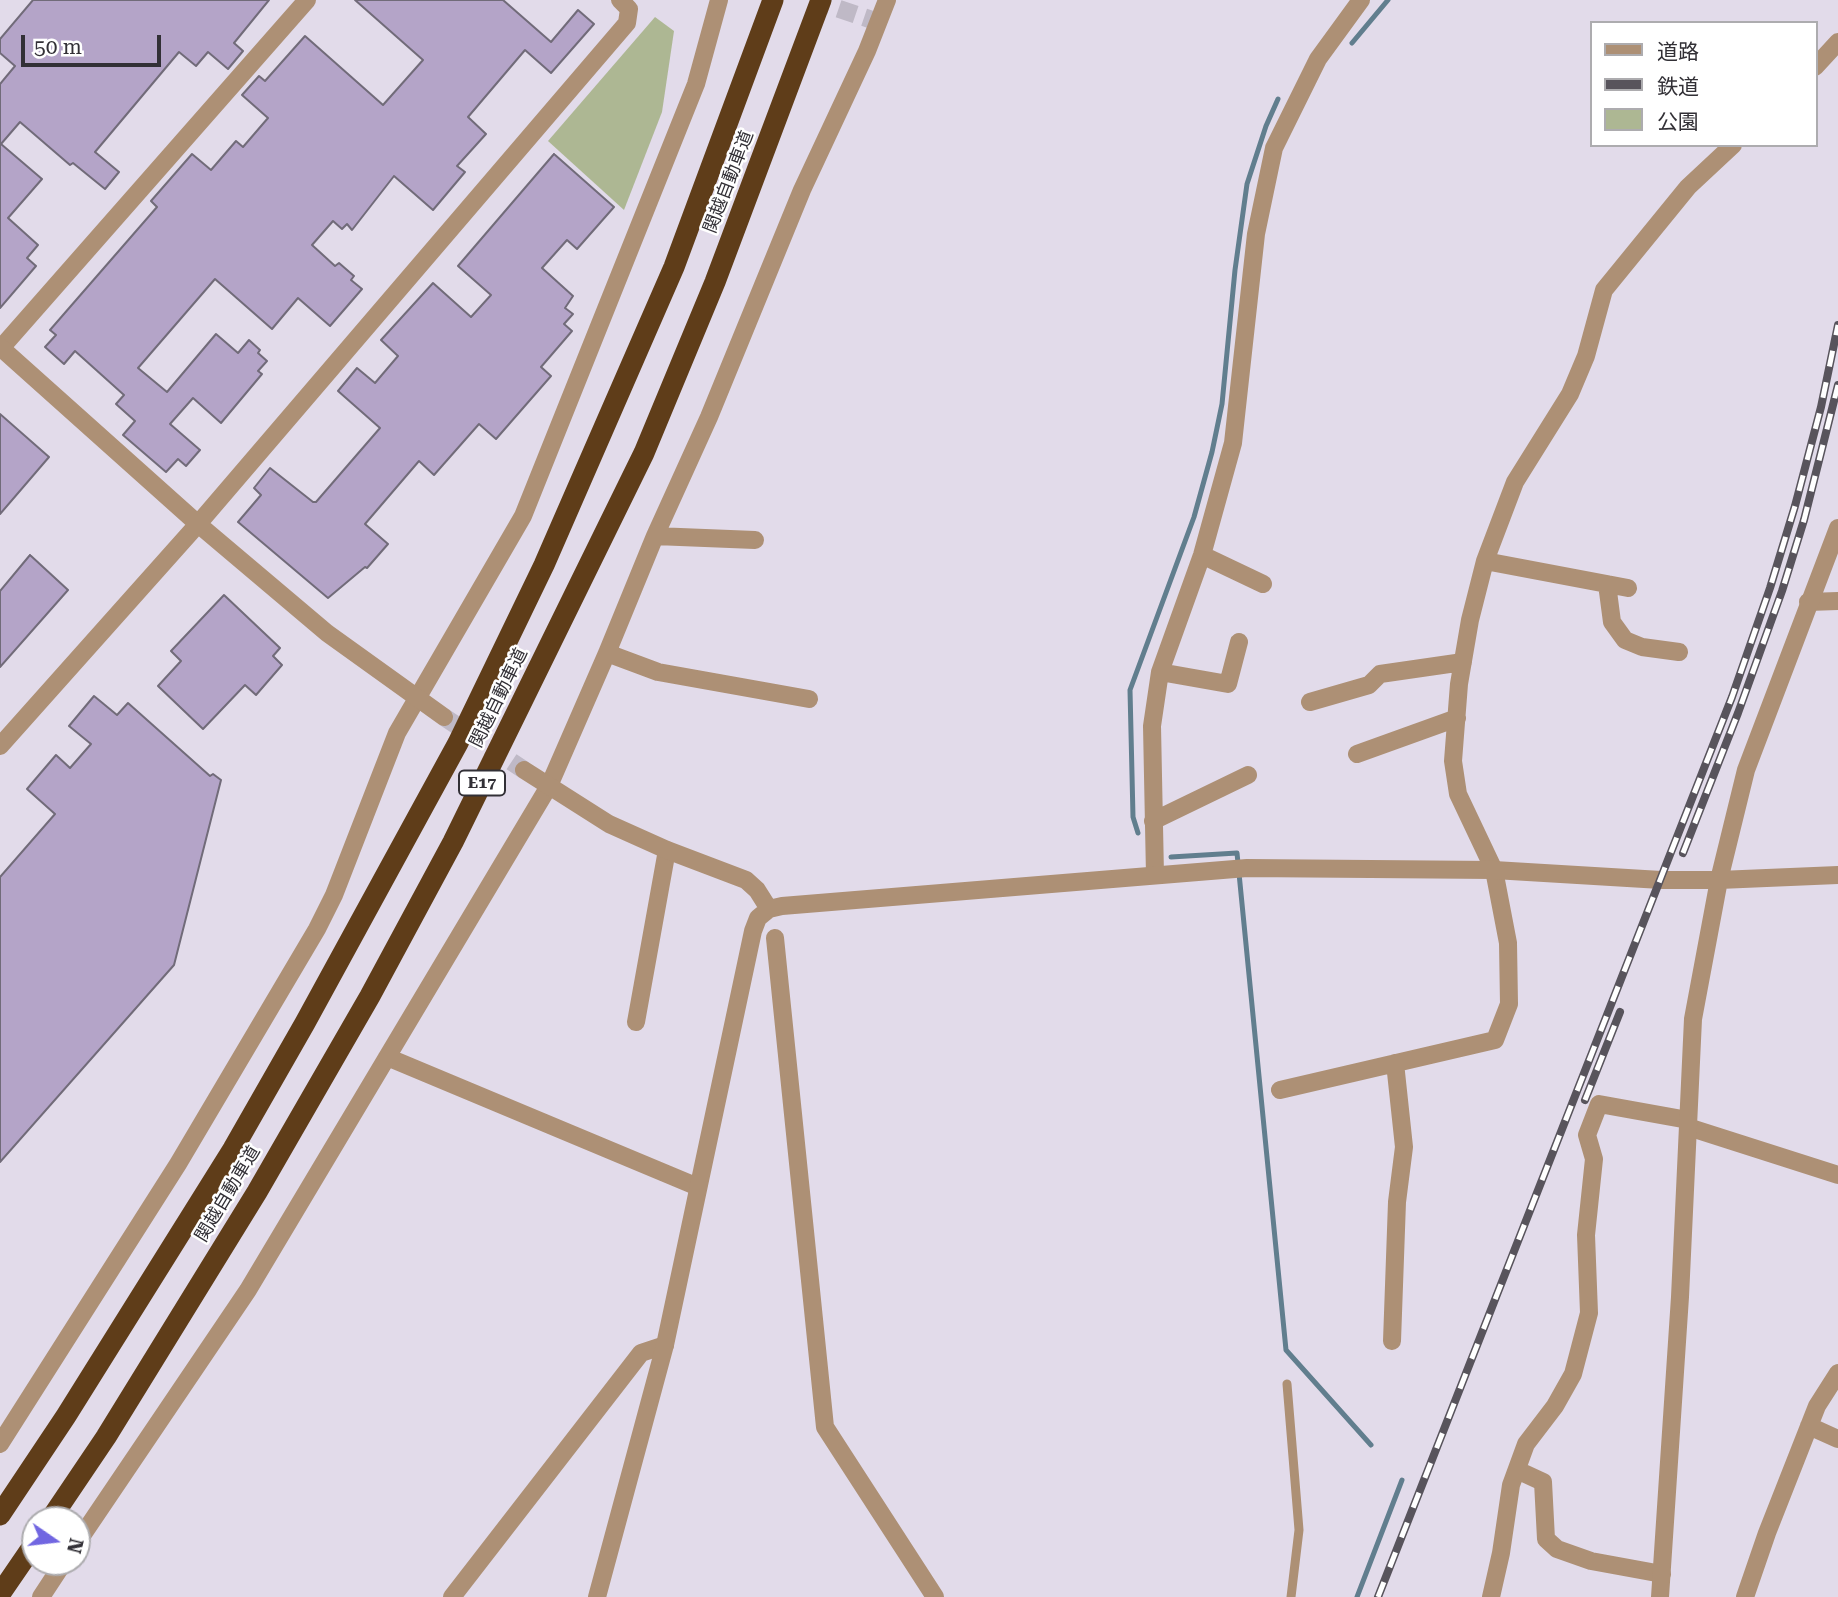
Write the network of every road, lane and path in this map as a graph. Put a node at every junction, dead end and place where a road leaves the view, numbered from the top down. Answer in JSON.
{"nodes":[{"id":1,"x":307,"y":0,"type":"edge"},
{"id":2,"x":620,"y":0,"type":"edge"},
{"id":3,"x":719,"y":0,"type":"edge"},
{"id":4,"x":773,"y":0,"type":"edge"},
{"id":5,"x":821,"y":0,"type":"edge"},
{"id":6,"x":887,"y":0,"type":"edge"},
{"id":7,"x":1361,"y":0,"type":"edge"},
{"id":8,"x":1838,"y":42,"type":"edge"},
{"id":9,"x":1817,"y":65,"type":"edge"},
{"id":10,"x":1731,"y":147,"type":"edge"},
{"id":11,"x":1,"y":348,"type":"edge"},
{"id":12,"x":198,"y":524,"type":"junction"},
{"id":13,"x":1838,"y":528,"type":"edge"},
{"id":14,"x":654,"y":536,"type":"junction"},
{"id":15,"x":755,"y":540,"type":"dead end"},
{"id":16,"x":1202,"y":555,"type":"junction"},
{"id":17,"x":1485,"y":561,"type":"junction"},
{"id":18,"x":1263,"y":584,"type":"dead end"},
{"id":19,"x":1607,"y":584,"type":"junction"},
{"id":20,"x":1628,"y":588,"type":"dead end"},
{"id":21,"x":1838,"y":601,"type":"edge"},
{"id":22,"x":1808,"y":602,"type":"junction"},
{"id":23,"x":1239,"y":642,"type":"dead end"},
{"id":24,"x":1679,"y":652,"type":"dead end"},
{"id":25,"x":607,"y":653,"type":"junction"},
{"id":26,"x":1463,"y":662,"type":"junction"},
{"id":27,"x":1160,"y":672,"type":"junction"},
{"id":28,"x":416,"y":699,"type":"junction"},
{"id":29,"x":809,"y":699,"type":"dead end"},
{"id":30,"x":1310,"y":702,"type":"dead end"},
{"id":31,"x":444,"y":717,"type":"tunnel mouth"},
{"id":32,"x":1457,"y":718,"type":"junction"},
{"id":33,"x":0,"y":746,"type":"edge"},
{"id":34,"x":1357,"y":754,"type":"dead end"},
{"id":35,"x":524,"y":770,"type":"tunnel mouth"},
{"id":36,"x":1248,"y":775,"type":"dead end"},
{"id":37,"x":549,"y":786,"type":"junction"},
{"id":38,"x":1153,"y":821,"type":"junction"},
{"id":39,"x":667,"y":850,"type":"junction"},
{"id":40,"x":1494,"y":870,"type":"junction"},
{"id":41,"x":1155,"y":875,"type":"junction"},
{"id":42,"x":1838,"y":875,"type":"edge"},
{"id":43,"x":1719,"y":880,"type":"junction"},
{"id":44,"x":769,"y":909,"type":"junction"},
{"id":45,"x":775,"y":938,"type":"dead end"},
{"id":46,"x":636,"y":1022,"type":"dead end"},
{"id":47,"x":387,"y":1057,"type":"junction"},
{"id":48,"x":1395,"y":1063,"type":"junction"},
{"id":49,"x":1280,"y":1090,"type":"dead end"},
{"id":50,"x":1688,"y":1124,"type":"junction"},
{"id":51,"x":1838,"y":1175,"type":"edge"},
{"id":52,"x":698,"y":1187,"type":"junction"},
{"id":53,"x":1392,"y":1341,"type":"dead end"},
{"id":54,"x":665,"y":1345,"type":"junction"},
{"id":55,"x":1838,"y":1373,"type":"edge"},
{"id":56,"x":1287,"y":1384,"type":"dead end"},
{"id":57,"x":1809,"y":1426,"type":"junction"},
{"id":58,"x":1838,"y":1439,"type":"edge"},
{"id":59,"x":0,"y":1444,"type":"edge"},
{"id":60,"x":1517,"y":1470,"type":"junction"},
{"id":61,"x":59,"y":1506,"type":"edge"},
{"id":62,"x":0,"y":1515,"type":"edge"},
{"id":63,"x":91,"y":1522,"type":"edge"},
{"id":64,"x":21,"y":1563,"type":"edge"},
{"id":65,"x":1662,"y":1574,"type":"junction"},
{"id":66,"x":55,"y":1576,"type":"edge"},
{"id":67,"x":0,"y":1594,"type":"edge"},
{"id":68,"x":41,"y":1597,"type":"edge"},
{"id":69,"x":452,"y":1597,"type":"edge"},
{"id":70,"x":597,"y":1597,"type":"edge"},
{"id":71,"x":935,"y":1597,"type":"edge"},
{"id":72,"x":1290,"y":1597,"type":"edge"},
{"id":73,"x":1491,"y":1597,"type":"edge"},
{"id":74,"x":1660,"y":1597,"type":"edge"},
{"id":75,"x":1745,"y":1597,"type":"edge"}],
"edges":[{"from":1,"to":11,"type":"street"},
{"from":2,"to":12,"type":"street"},
{"from":3,"to":28,"type":"street"},
{"from":4,"to":62,"type":"highway","name":"関越自動車道","number":"E17"},
{"from":5,"to":61,"type":"highway","name":"関越自動車道","number":"E17"},
{"from":6,"to":14,"type":"street"},
{"from":7,"to":16,"type":"street"},
{"from":8,"to":9,"type":"street"},
{"from":10,"to":17,"type":"street"},
{"from":11,"to":12,"type":"street"},
{"from":12,"to":28,"type":"street"},
{"from":12,"to":33,"type":"street"},
{"from":13,"to":22,"type":"street"},
{"from":14,"to":15,"type":"street"},
{"from":14,"to":25,"type":"street"},
{"from":16,"to":18,"type":"street"},
{"from":16,"to":27,"type":"street"},
{"from":17,"to":19,"type":"street"},
{"from":17,"to":26,"type":"street"},
{"from":19,"to":20,"type":"street"},
{"from":19,"to":24,"type":"street"},
{"from":21,"to":22,"type":"street"},
{"from":22,"to":43,"type":"street"},
{"from":23,"to":27,"type":"street"},
{"from":25,"to":29,"type":"street"},
{"from":25,"to":37,"type":"street"},
{"from":26,"to":30,"type":"street"},
{"from":26,"to":32,"type":"street"},
{"from":27,"to":38,"type":"street"},
{"from":28,"to":31,"type":"street"},
{"from":28,"to":59,"type":"street"},
{"from":32,"to":34,"type":"street"},
{"from":32,"to":40,"type":"street"},
{"from":35,"to":37,"type":"street"},
{"from":36,"to":38,"type":"street"},
{"from":37,"to":39,"type":"street"},
{"from":37,"to":47,"type":"street"},
{"from":38,"to":41,"type":"street"},
{"from":39,"to":44,"type":"street"},
{"from":39,"to":46,"type":"street"},
{"from":40,"to":41,"type":"street"},
{"from":40,"to":43,"type":"street"},
{"from":40,"to":48,"type":"street"},
{"from":41,"to":44,"type":"street"},
{"from":42,"to":43,"type":"street"},
{"from":43,"to":50,"type":"street"},
{"from":44,"to":52,"type":"street"},
{"from":45,"to":71,"type":"street"},
{"from":47,"to":52,"type":"street"},
{"from":47,"to":63,"type":"street"},
{"from":48,"to":49,"type":"street"},
{"from":48,"to":53,"type":"street"},
{"from":50,"to":51,"type":"street"},
{"from":50,"to":60,"type":"street"},
{"from":50,"to":65,"type":"street"},
{"from":52,"to":54,"type":"street"},
{"from":54,"to":69,"type":"street"},
{"from":54,"to":70,"type":"street"},
{"from":55,"to":57,"type":"street"},
{"from":56,"to":72,"type":"lane"},
{"from":57,"to":58,"type":"street"},
{"from":57,"to":75,"type":"street"},
{"from":60,"to":65,"type":"street"},
{"from":60,"to":73,"type":"street"},
{"from":64,"to":67,"type":"highway"},
{"from":65,"to":74,"type":"street"},
{"from":66,"to":68,"type":"street"}]}
